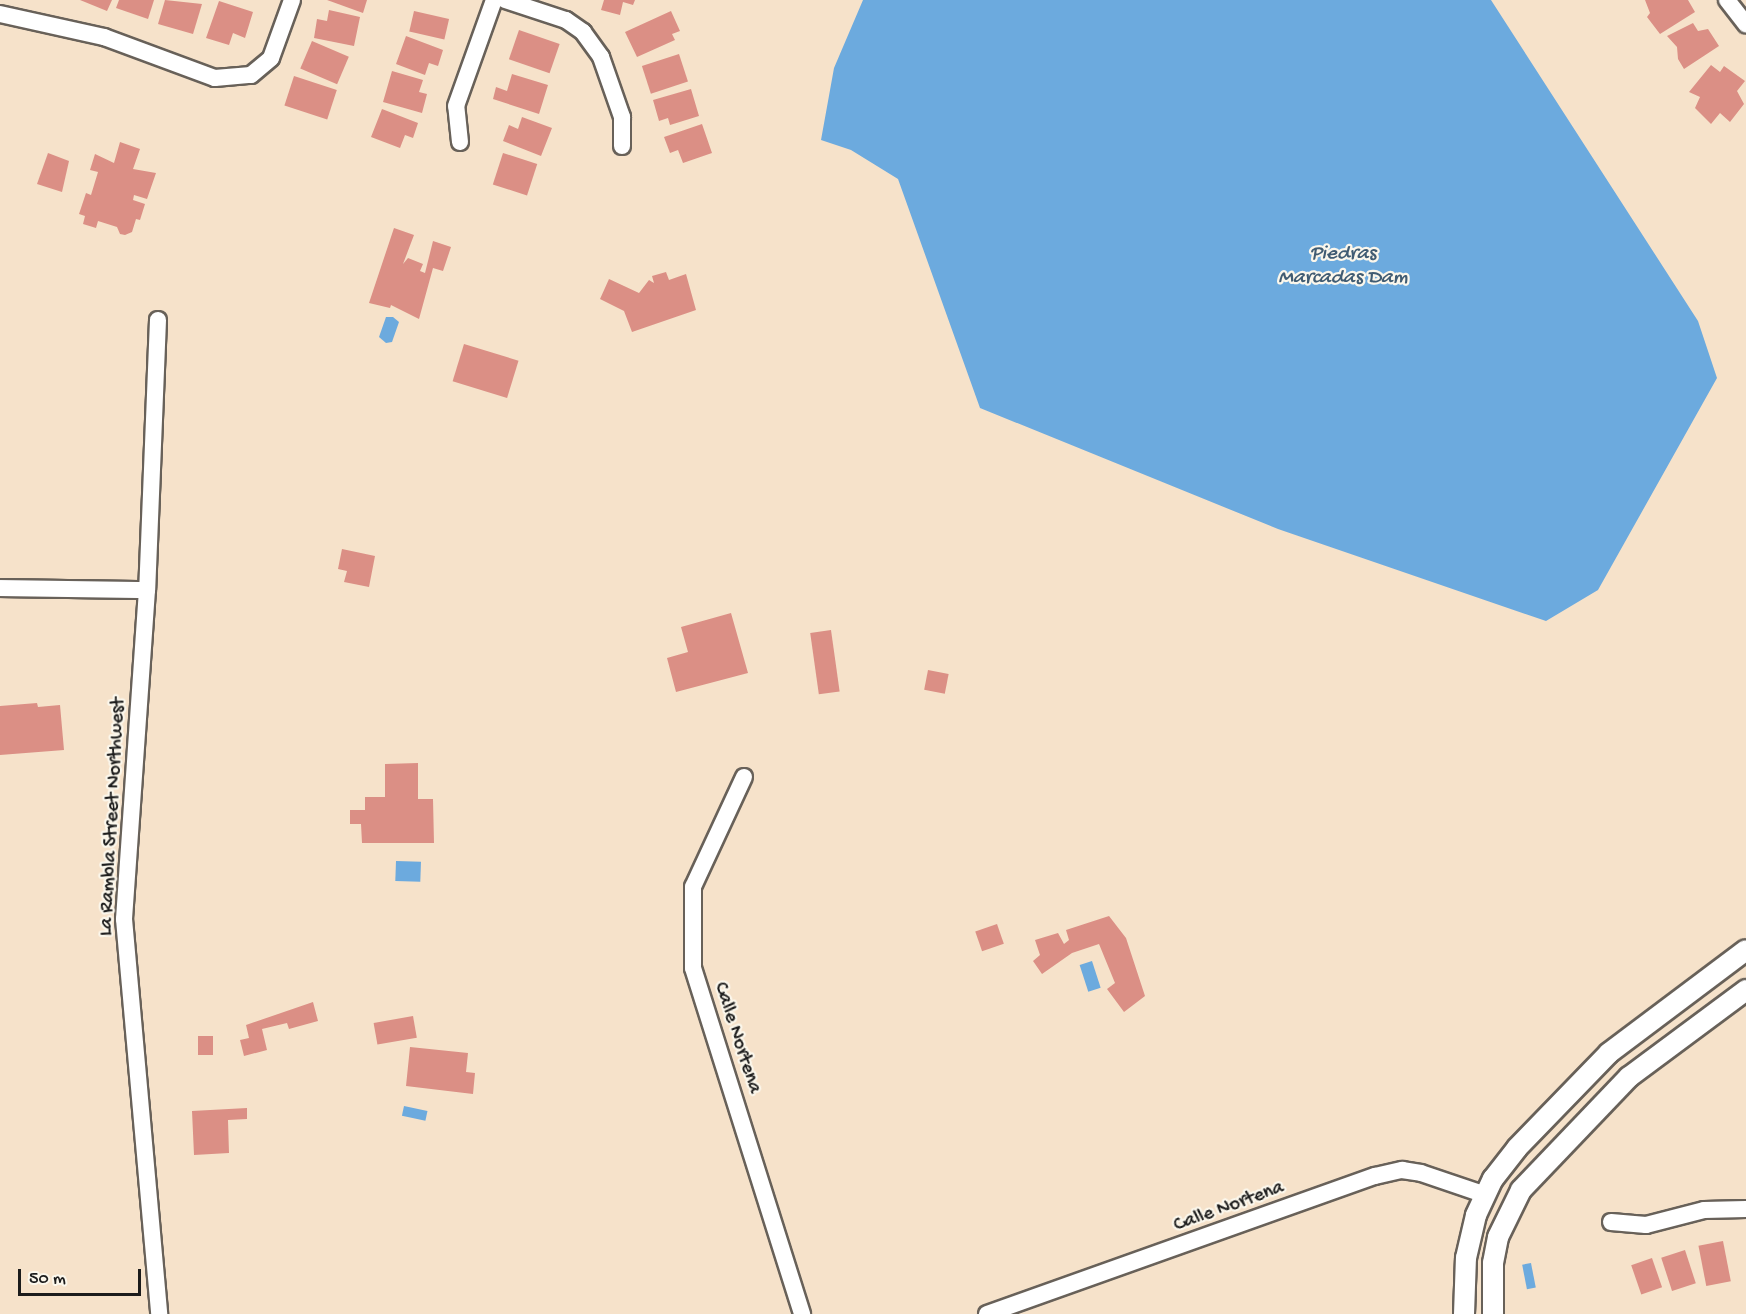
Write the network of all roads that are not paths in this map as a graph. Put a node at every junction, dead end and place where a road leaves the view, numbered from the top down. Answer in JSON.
{"nodes":[{"id":1,"x":292,"y":0,"type":"edge"},
{"id":2,"x":494,"y":0,"type":"edge"},
{"id":3,"x":505,"y":0,"type":"edge"},
{"id":4,"x":1727,"y":0,"type":"edge"},
{"id":5,"x":0,"y":14,"type":"edge"},
{"id":6,"x":1746,"y":24,"type":"edge"},
{"id":7,"x":460,"y":142,"type":"dead end"},
{"id":8,"x":622,"y":146,"type":"dead end"},
{"id":9,"x":158,"y":320,"type":"dead end"},
{"id":10,"x":0,"y":588,"type":"edge"},
{"id":11,"x":147,"y":590,"type":"junction"},
{"id":12,"x":744,"y":777,"type":"dead end"},
{"id":13,"x":1746,"y":950,"type":"edge"},
{"id":14,"x":1746,"y":990,"type":"edge"},
{"id":15,"x":1486,"y":1195,"type":"junction"},
{"id":16,"x":1746,"y":1209,"type":"edge"},
{"id":17,"x":1611,"y":1222,"type":"dead end"},
{"id":18,"x":159,"y":1314,"type":"edge"},
{"id":19,"x":802,"y":1314,"type":"edge"},
{"id":20,"x":987,"y":1314,"type":"edge"},
{"id":21,"x":1464,"y":1314,"type":"edge"},
{"id":22,"x":1493,"y":1314,"type":"edge"}],
"edges":[{"from":1,"to":5,"type":"street"},
{"from":2,"to":7,"type":"street"},
{"from":3,"to":8,"type":"street"},
{"from":4,"to":6,"type":"street"},
{"from":9,"to":11,"type":"street","name":"La Rambla Street Northwest"},
{"from":10,"to":11,"type":"street"},
{"from":11,"to":18,"type":"street","name":"La Rambla Street Northwest"},
{"from":12,"to":19,"type":"street","name":"Calle Nortena"},
{"from":13,"to":15,"type":"street"},
{"from":14,"to":22,"type":"street"},
{"from":15,"to":20,"type":"street","name":"Calle Nortena"},
{"from":15,"to":21,"type":"street"},
{"from":16,"to":17,"type":"street"}]}
